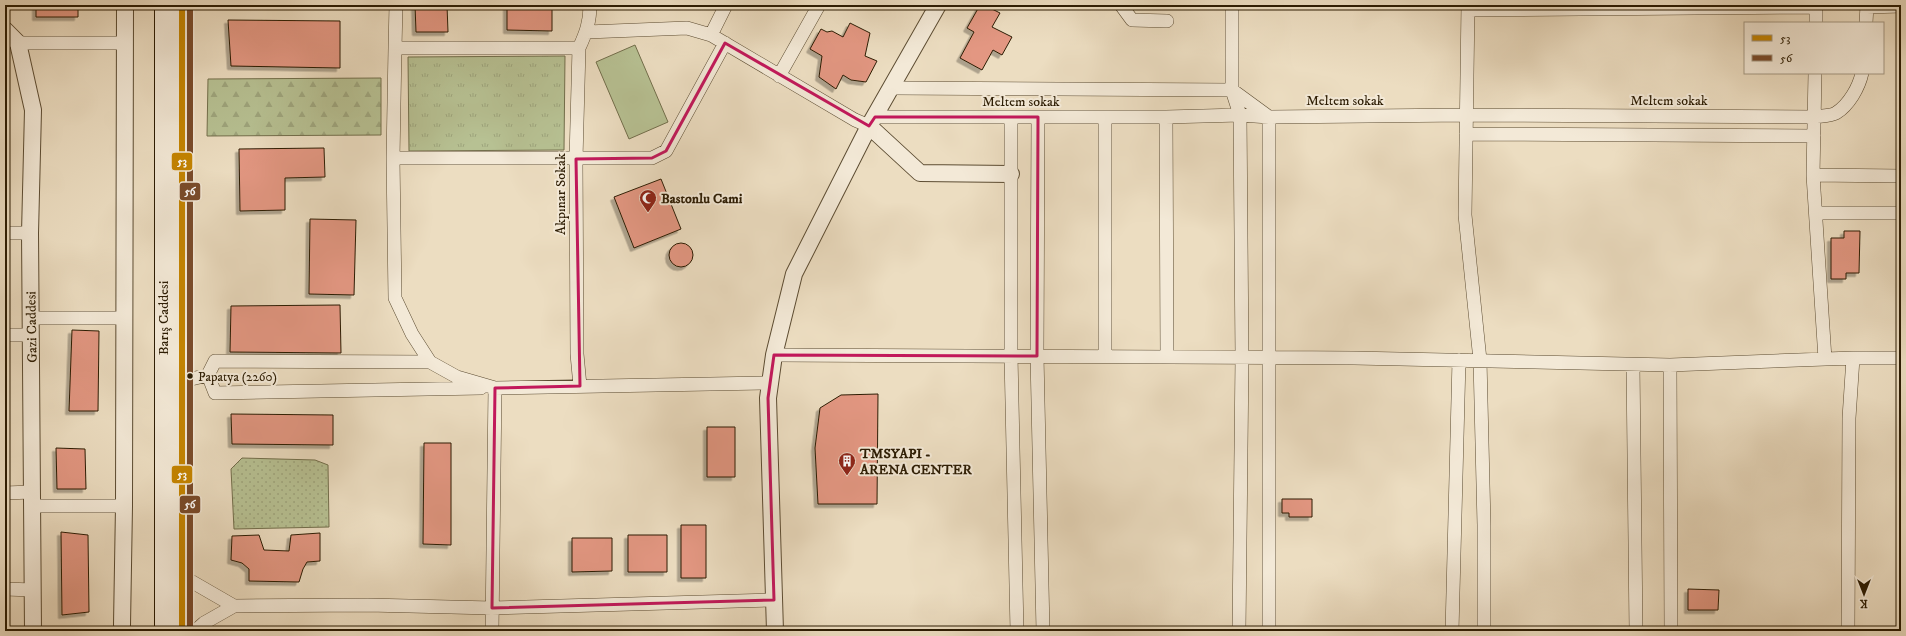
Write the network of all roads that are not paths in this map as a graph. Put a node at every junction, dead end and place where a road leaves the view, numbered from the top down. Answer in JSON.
{"nodes":[{"id":1,"x":125,"y":5,"type":"edge"},
{"id":2,"x":164,"y":5,"type":"edge"},
{"id":3,"x":182,"y":5,"type":"edge"},
{"id":4,"x":396,"y":5,"type":"edge"},
{"id":5,"x":590,"y":5,"type":"edge"},
{"id":6,"x":726,"y":5,"type":"edge"},
{"id":7,"x":819,"y":5,"type":"edge"},
{"id":8,"x":938,"y":5,"type":"edge"},
{"id":9,"x":1121,"y":5,"type":"edge"},
{"id":10,"x":1232,"y":5,"type":"edge"},
{"id":11,"x":1867,"y":6,"type":"edge"},
{"id":12,"x":1901,"y":6,"type":"edge"},
{"id":13,"x":1468,"y":8,"type":"edge"},
{"id":14,"x":1168,"y":22,"type":"dead end"},
{"id":15,"x":1816,"y":22,"type":"edge"},
{"id":16,"x":1866,"y":22,"type":"edge"},
{"id":17,"x":5,"y":30,"type":"edge"},
{"id":18,"x":587,"y":32,"type":"junction"},
{"id":19,"x":711,"y":35,"type":"junction"},
{"id":20,"x":125,"y":43,"type":"junction"},
{"id":21,"x":725,"y":43,"type":"junction"},
{"id":22,"x":18,"y":44,"type":"junction"},
{"id":23,"x":395,"y":48,"type":"junction"},
{"id":24,"x":579,"y":48,"type":"junction"},
{"id":25,"x":1815,"y":74,"type":"edge"},
{"id":26,"x":1862,"y":74,"type":"edge"},
{"id":27,"x":779,"y":76,"type":"junction"},
{"id":28,"x":892,"y":88,"type":"junction"},
{"id":29,"x":1232,"y":90,"type":"junction"},
{"id":30,"x":1240,"y":115,"type":"junction"},
{"id":31,"x":1466,"y":115,"type":"junction"},
{"id":32,"x":1011,"y":117,"type":"junction"},
{"id":33,"x":1038,"y":117,"type":"junction"},
{"id":34,"x":1105,"y":117,"type":"junction"},
{"id":35,"x":1166,"y":117,"type":"junction"},
{"id":36,"x":1269,"y":117,"type":"junction"},
{"id":37,"x":1814,"y":117,"type":"junction"},
{"id":38,"x":872,"y":122,"type":"junction"},
{"id":39,"x":1466,"y":134,"type":"junction"},
{"id":40,"x":1814,"y":136,"type":"junction"},
{"id":41,"x":393,"y":158,"type":"junction"},
{"id":42,"x":576,"y":159,"type":"junction"},
{"id":43,"x":1011,"y":174,"type":"junction"},
{"id":44,"x":1813,"y":175,"type":"junction"},
{"id":45,"x":1901,"y":176,"type":"edge"},
{"id":46,"x":1816,"y":213,"type":"junction"},
{"id":47,"x":1901,"y":213,"type":"edge"},
{"id":48,"x":30,"y":233,"type":"junction"},
{"id":49,"x":5,"y":234,"type":"edge"},
{"id":50,"x":31,"y":318,"type":"junction"},
{"id":51,"x":125,"y":318,"type":"junction"},
{"id":52,"x":5,"y":334,"type":"edge"},
{"id":53,"x":31,"y":335,"type":"junction"},
{"id":54,"x":774,"y":355,"type":"junction"},
{"id":55,"x":1011,"y":356,"type":"junction"},
{"id":56,"x":1037,"y":356,"type":"junction"},
{"id":57,"x":1105,"y":356,"type":"junction"},
{"id":58,"x":1167,"y":357,"type":"junction"},
{"id":59,"x":1270,"y":357,"type":"junction"},
{"id":60,"x":1242,"y":358,"type":"junction"},
{"id":61,"x":1853,"y":358,"type":"junction"},
{"id":62,"x":1901,"y":358,"type":"edge"},
{"id":63,"x":1825,"y":359,"type":"junction"},
{"id":64,"x":1459,"y":360,"type":"junction"},
{"id":65,"x":1480,"y":360,"type":"junction"},
{"id":66,"x":430,"y":362,"type":"junction"},
{"id":67,"x":1633,"y":364,"type":"junction"},
{"id":68,"x":1670,"y":365,"type":"junction"},
{"id":69,"x":208,"y":375,"type":"junction"},
{"id":70,"x":183,"y":381,"type":"junction"},
{"id":71,"x":770,"y":383,"type":"junction"},
{"id":72,"x":580,"y":386,"type":"junction"},
{"id":73,"x":495,"y":388,"type":"junction"},
{"id":74,"x":5,"y":493,"type":"edge"},
{"id":75,"x":32,"y":499,"type":"junction"},
{"id":76,"x":124,"y":506,"type":"junction"},
{"id":77,"x":182,"y":576,"type":"junction"},
{"id":78,"x":5,"y":589,"type":"edge"},
{"id":79,"x":33,"y":590,"type":"junction"},
{"id":80,"x":774,"y":600,"type":"junction"},
{"id":81,"x":234,"y":606,"type":"junction"},
{"id":82,"x":492,"y":608,"type":"junction"},
{"id":83,"x":122,"y":625,"type":"dead end"},
{"id":84,"x":33,"y":631,"type":"edge"},
{"id":85,"x":164,"y":631,"type":"edge"},
{"id":86,"x":182,"y":631,"type":"edge"},
{"id":87,"x":195,"y":631,"type":"edge"},
{"id":88,"x":492,"y":631,"type":"edge"},
{"id":89,"x":775,"y":631,"type":"edge"},
{"id":90,"x":1017,"y":631,"type":"edge"},
{"id":91,"x":1043,"y":631,"type":"edge"},
{"id":92,"x":1239,"y":631,"type":"edge"},
{"id":93,"x":1269,"y":631,"type":"edge"},
{"id":94,"x":1452,"y":631,"type":"edge"},
{"id":95,"x":1484,"y":631,"type":"edge"},
{"id":96,"x":1636,"y":631,"type":"edge"},
{"id":97,"x":1671,"y":631,"type":"edge"},
{"id":98,"x":1848,"y":631,"type":"edge"}],
"edges":[{"from":1,"to":20,"type":"street"},
{"from":2,"to":85,"type":"main road","name":"Barış Caddesi"},
{"from":3,"to":70,"type":"main road","name":"Barış Caddesi"},
{"from":4,"to":23,"type":"street"},
{"from":5,"to":18,"type":"street","name":"Akpınar Sokak"},
{"from":6,"to":19,"type":"street"},
{"from":7,"to":27,"type":"street"},
{"from":8,"to":28,"type":"street"},
{"from":9,"to":14,"type":"street"},
{"from":10,"to":29,"type":"street"},
{"from":11,"to":12,"type":"street"},
{"from":11,"to":16,"type":"street"},
{"from":13,"to":15,"type":"street"},
{"from":13,"to":31,"type":"street"},
{"from":17,"to":22,"type":"street"},
{"from":18,"to":19,"type":"street"},
{"from":18,"to":24,"type":"street","name":"Akpınar Sokak"},
{"from":19,"to":21,"type":"street"},
{"from":20,"to":22,"type":"street"},
{"from":20,"to":51,"type":"street"},
{"from":21,"to":27,"type":"street"},
{"from":21,"to":42,"type":"street"},
{"from":22,"to":48,"type":"street","name":"Gazi Caddesi"},
{"from":23,"to":24,"type":"street"},
{"from":23,"to":41,"type":"street"},
{"from":24,"to":42,"type":"street","name":"Akpınar Sokak"},
{"from":25,"to":37,"type":"street"},
{"from":26,"to":37,"type":"street","name":"Meltem sokak"},
{"from":27,"to":38,"type":"street"},
{"from":28,"to":29,"type":"street","name":"Meltem sokak"},
{"from":28,"to":38,"type":"street"},
{"from":29,"to":30,"type":"street"},
{"from":29,"to":36,"type":"street"},
{"from":30,"to":35,"type":"street","name":"Meltem sokak"},
{"from":30,"to":36,"type":"street","name":"Meltem sokak"},
{"from":30,"to":60,"type":"street"},
{"from":31,"to":36,"type":"street","name":"Meltem sokak"},
{"from":31,"to":37,"type":"street","name":"Meltem sokak"},
{"from":31,"to":39,"type":"street"},
{"from":32,"to":33,"type":"street","name":"Meltem sokak"},
{"from":32,"to":38,"type":"street","name":"Meltem sokak"},
{"from":32,"to":43,"type":"street"},
{"from":33,"to":34,"type":"street","name":"Meltem sokak"},
{"from":33,"to":56,"type":"street"},
{"from":34,"to":35,"type":"street","name":"Meltem sokak"},
{"from":34,"to":57,"type":"street"},
{"from":35,"to":58,"type":"street"},
{"from":36,"to":59,"type":"street"},
{"from":37,"to":40,"type":"street"},
{"from":38,"to":43,"type":"street"},
{"from":38,"to":54,"type":"street"},
{"from":39,"to":40,"type":"street"},
{"from":39,"to":65,"type":"street"},
{"from":40,"to":44,"type":"street"},
{"from":41,"to":42,"type":"street"},
{"from":41,"to":66,"type":"street"},
{"from":42,"to":72,"type":"street","name":"Akpınar Sokak"},
{"from":43,"to":55,"type":"street"},
{"from":44,"to":45,"type":"street"},
{"from":44,"to":46,"type":"street"},
{"from":46,"to":47,"type":"street"},
{"from":46,"to":63,"type":"street"},
{"from":48,"to":49,"type":"street"},
{"from":48,"to":50,"type":"street","name":"Gazi Caddesi"},
{"from":50,"to":51,"type":"street"},
{"from":50,"to":53,"type":"street","name":"Gazi Caddesi"},
{"from":51,"to":76,"type":"street"},
{"from":52,"to":53,"type":"street"},
{"from":53,"to":75,"type":"street","name":"Gazi Caddesi"},
{"from":54,"to":55,"type":"street"},
{"from":54,"to":71,"type":"street"},
{"from":55,"to":56,"type":"street"},
{"from":55,"to":90,"type":"street"},
{"from":56,"to":57,"type":"street"},
{"from":56,"to":91,"type":"street"},
{"from":57,"to":58,"type":"street"},
{"from":58,"to":60,"type":"street"},
{"from":59,"to":60,"type":"street"},
{"from":59,"to":64,"type":"street"},
{"from":59,"to":93,"type":"street"},
{"from":60,"to":92,"type":"street"},
{"from":61,"to":62,"type":"street"},
{"from":61,"to":63,"type":"street"},
{"from":61,"to":98,"type":"street"},
{"from":63,"to":68,"type":"street"},
{"from":64,"to":65,"type":"street"},
{"from":64,"to":94,"type":"street"},
{"from":65,"to":67,"type":"street"},
{"from":65,"to":95,"type":"street"},
{"from":66,"to":69,"type":"street"},
{"from":66,"to":73,"type":"street"},
{"from":67,"to":68,"type":"street"},
{"from":67,"to":96,"type":"street"},
{"from":68,"to":97,"type":"street"},
{"from":69,"to":70,"type":"street"},
{"from":69,"to":73,"type":"street"},
{"from":70,"to":77,"type":"main road","name":"Barış Caddesi"},
{"from":71,"to":72,"type":"street"},
{"from":71,"to":80,"type":"street"},
{"from":72,"to":73,"type":"street"},
{"from":73,"to":82,"type":"street"},
{"from":74,"to":75,"type":"street"},
{"from":75,"to":76,"type":"street"},
{"from":75,"to":79,"type":"street","name":"Gazi Caddesi"},
{"from":76,"to":83,"type":"street"},
{"from":77,"to":81,"type":"street"},
{"from":77,"to":86,"type":"main road","name":"Barış Caddesi"},
{"from":78,"to":79,"type":"street"},
{"from":79,"to":84,"type":"street","name":"Gazi Caddesi"},
{"from":80,"to":82,"type":"street"},
{"from":80,"to":89,"type":"street"},
{"from":81,"to":82,"type":"street"},
{"from":81,"to":87,"type":"street"},
{"from":82,"to":88,"type":"street"}]}
